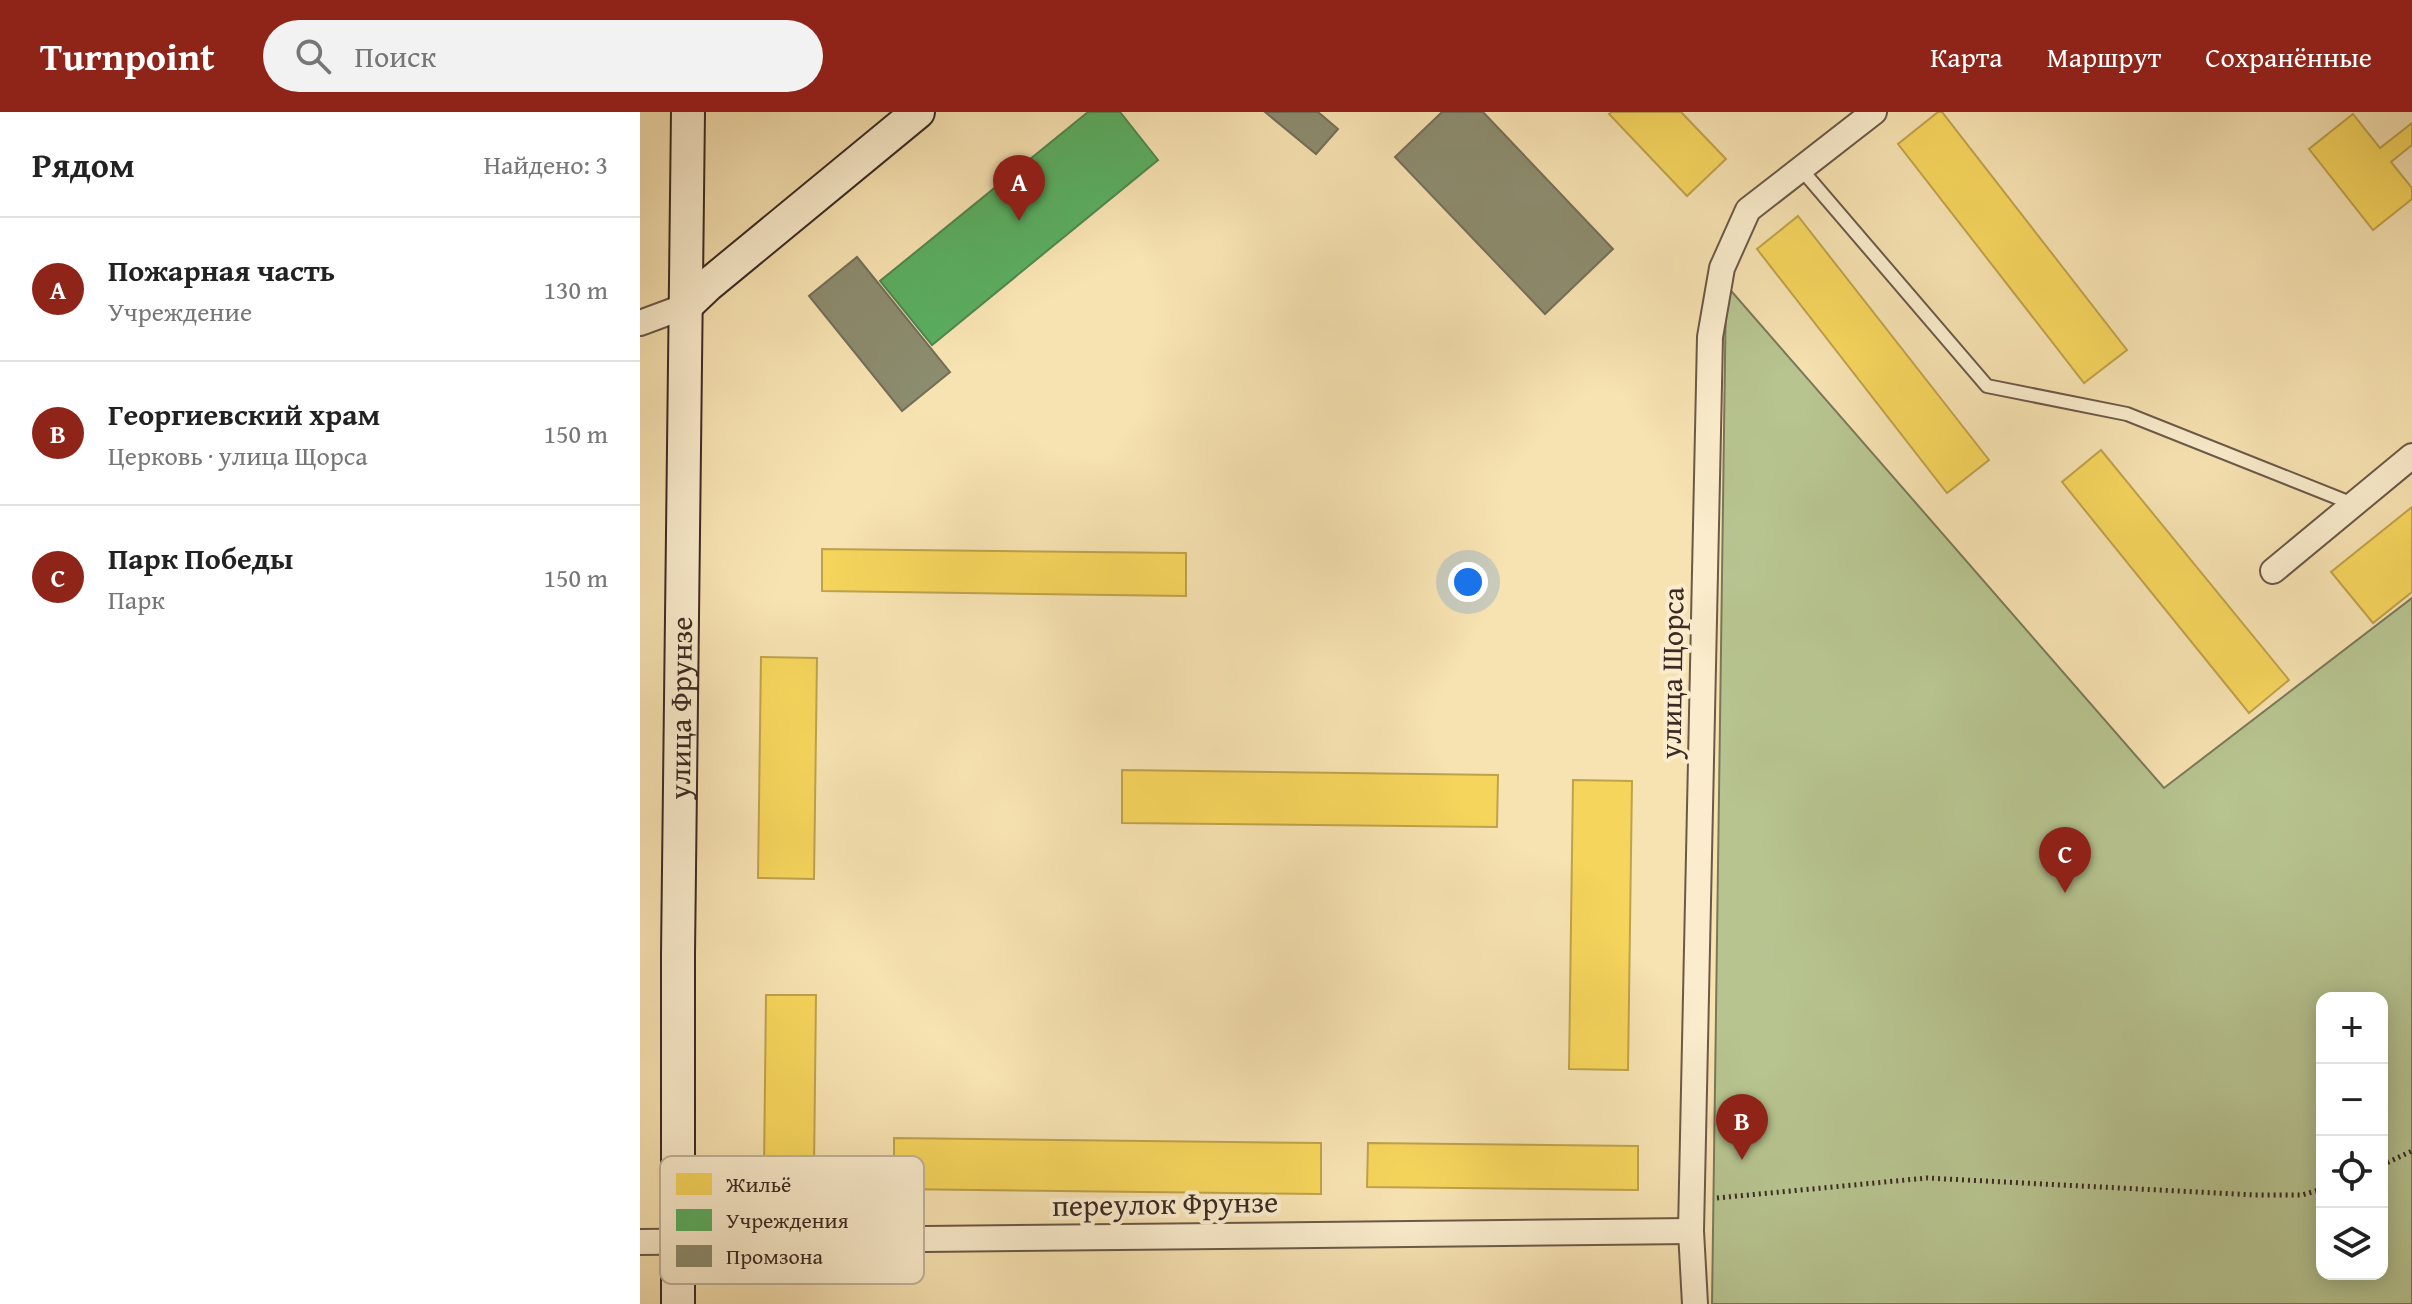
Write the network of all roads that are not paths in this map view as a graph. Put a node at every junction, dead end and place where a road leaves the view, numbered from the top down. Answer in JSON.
{"nodes":[{"id":1,"x":688,"y":112,"type":"edge"},
{"id":2,"x":918,"y":112,"type":"edge"},
{"id":3,"x":1874,"y":112,"type":"edge"},
{"id":4,"x":1801,"y":169,"type":"junction"},
{"id":5,"x":686,"y":306,"type":"junction"},
{"id":6,"x":640,"y":323,"type":"edge"},
{"id":7,"x":2412,"y":456,"type":"edge"},
{"id":8,"x":2353,"y":504,"type":"junction"},
{"id":9,"x":2273,"y":571,"type":"dead end"},
{"id":10,"x":679,"y":1156,"type":"edge"},
{"id":11,"x":1691,"y":1231,"type":"junction"},
{"id":12,"x":924,"y":1239,"type":"edge"},
{"id":13,"x":660,"y":1241,"type":"edge"},
{"id":14,"x":640,"y":1242,"type":"edge"},
{"id":15,"x":678,"y":1284,"type":"edge"},
{"id":16,"x":678,"y":1304,"type":"edge"},
{"id":17,"x":1695,"y":1304,"type":"edge"}],
"edges":[{"from":1,"to":5,"type":"main road","name":"улица Фрунзе"},
{"from":2,"to":5,"type":"main road"},
{"from":3,"to":4,"type":"street","name":"улица Щорса"},
{"from":4,"to":8,"type":"lane"},
{"from":4,"to":11,"type":"street","name":"улица Щорса"},
{"from":5,"to":6,"type":"street"},
{"from":5,"to":10,"type":"main road","name":"улица Фрунзе"},
{"from":7,"to":8,"type":"street"},
{"from":8,"to":9,"type":"street"},
{"from":11,"to":12,"type":"street","name":"переулок Фрунзе"},
{"from":11,"to":17,"type":"street","name":"улица Щорса"},
{"from":13,"to":14,"type":"street","name":"переулок Фрунзе"},
{"from":15,"to":16,"type":"main road","name":"улица Фрунзе"}]}
